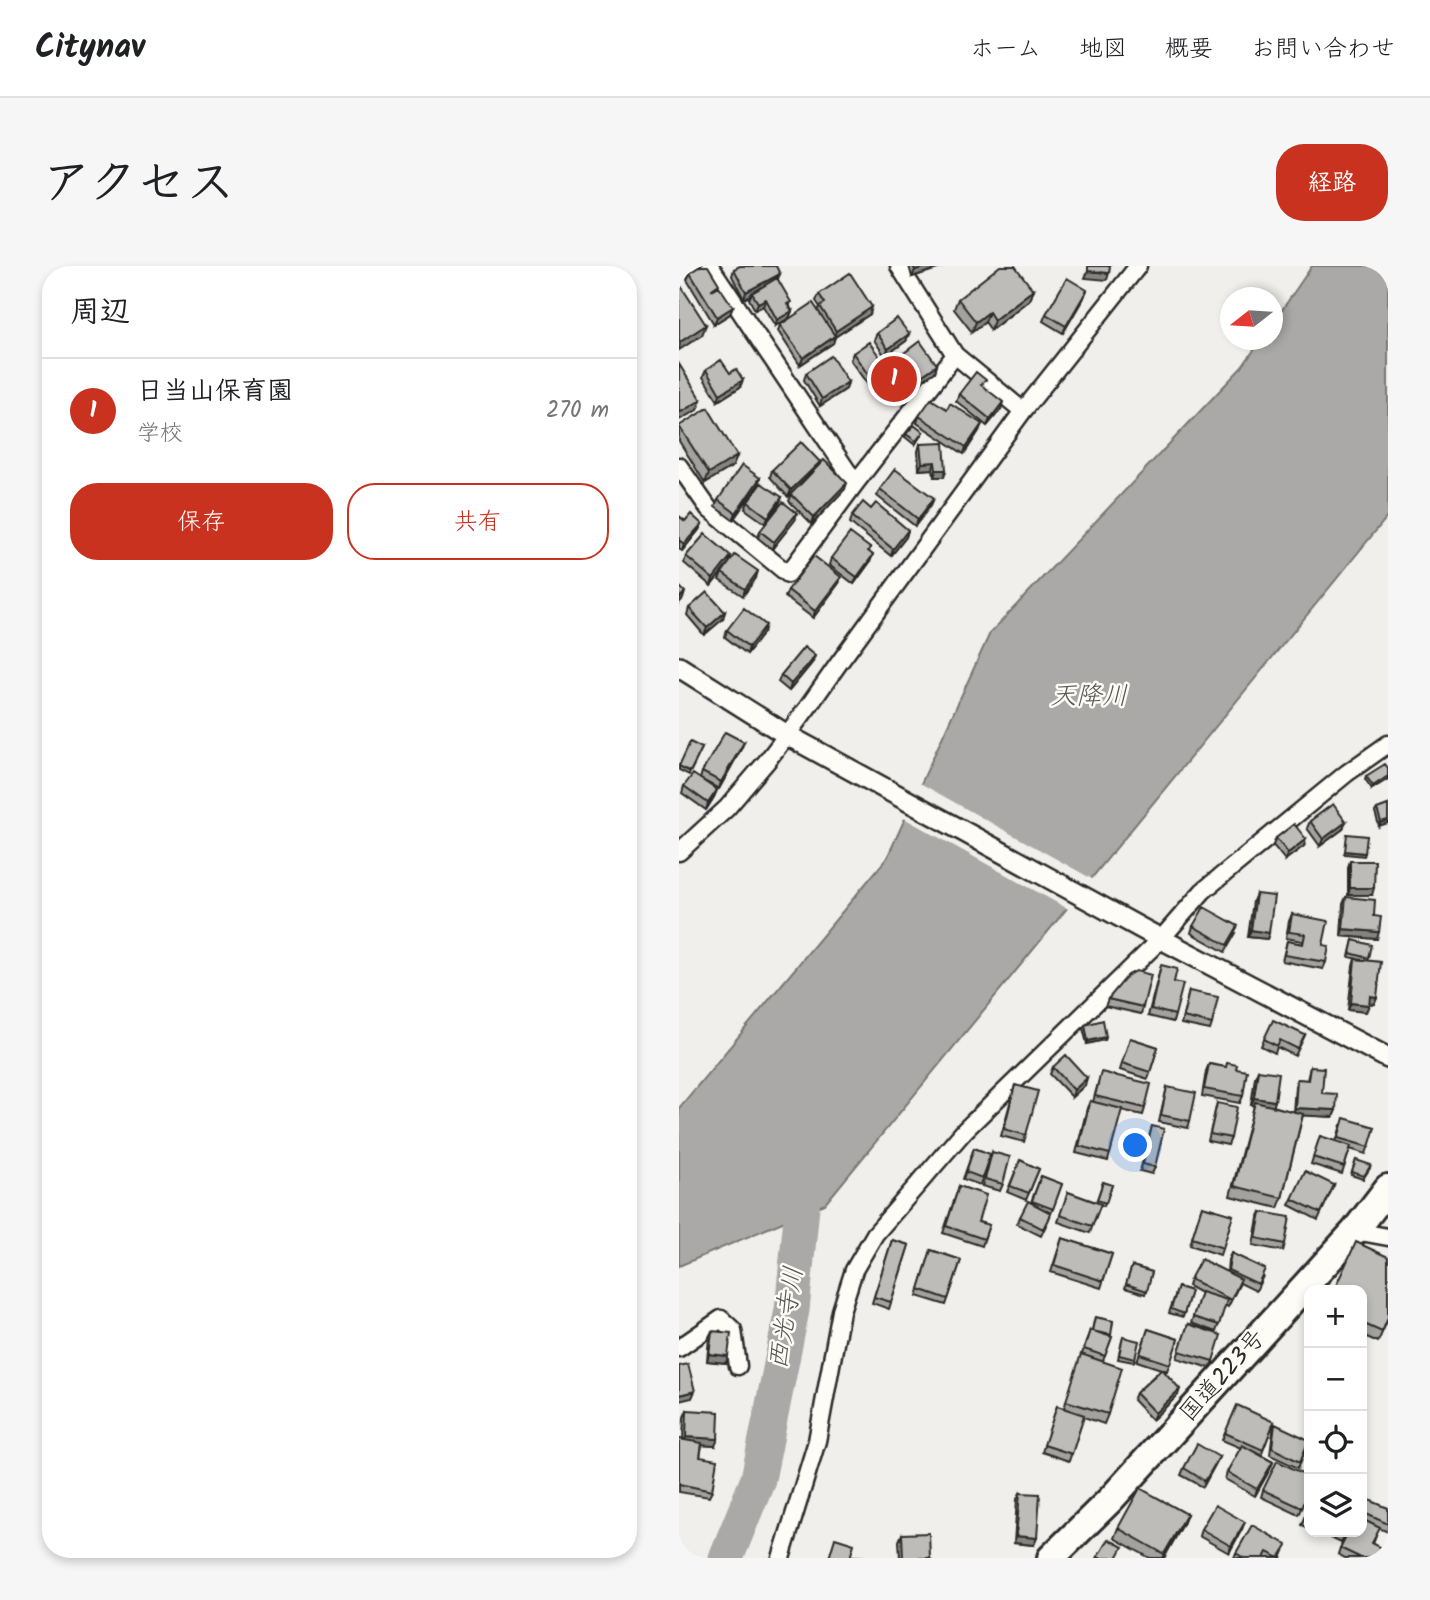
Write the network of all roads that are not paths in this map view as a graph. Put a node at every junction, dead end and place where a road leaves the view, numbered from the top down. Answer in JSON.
{"nodes":[{"id":1,"x":710,"y":266,"type":"edge"},
{"id":2,"x":899,"y":266,"type":"edge"},
{"id":3,"x":1138,"y":266,"type":"edge"},
{"id":4,"x":955,"y":355,"type":"junction"},
{"id":5,"x":1023,"y":411,"type":"junction"},
{"id":6,"x":679,"y":466,"type":"edge"},
{"id":7,"x":857,"y":481,"type":"junction"},
{"id":8,"x":681,"y":672,"type":"edge"},
{"id":9,"x":791,"y":737,"type":"junction"},
{"id":10,"x":1388,"y":744,"type":"edge"},
{"id":11,"x":679,"y":852,"type":"edge"},
{"id":12,"x":1154,"y":935,"type":"junction"},
{"id":13,"x":1388,"y":1058,"type":"edge"},
{"id":14,"x":1388,"y":1188,"type":"edge"},
{"id":15,"x":1355,"y":1231,"type":"junction"},
{"id":16,"x":1388,"y":1237,"type":"edge"},
{"id":17,"x":679,"y":1348,"type":"edge"},
{"id":18,"x":738,"y":1366,"type":"dead end"},
{"id":19,"x":781,"y":1558,"type":"edge"},
{"id":20,"x":1051,"y":1558,"type":"edge"}],
"edges":[{"from":1,"to":7,"type":"street"},
{"from":2,"to":4,"type":"street"},
{"from":3,"to":5,"type":"street"},
{"from":4,"to":5,"type":"street"},
{"from":4,"to":7,"type":"street"},
{"from":5,"to":9,"type":"street"},
{"from":6,"to":7,"type":"street"},
{"from":8,"to":9,"type":"street"},
{"from":9,"to":11,"type":"street"},
{"from":9,"to":12,"type":"street"},
{"from":10,"to":12,"type":"street"},
{"from":12,"to":13,"type":"street"},
{"from":12,"to":19,"type":"street"},
{"from":14,"to":15,"type":"highway","name":"国道223号"},
{"from":15,"to":16,"type":"street"},
{"from":15,"to":20,"type":"highway","name":"国道223号"},
{"from":17,"to":18,"type":"street"}]}
